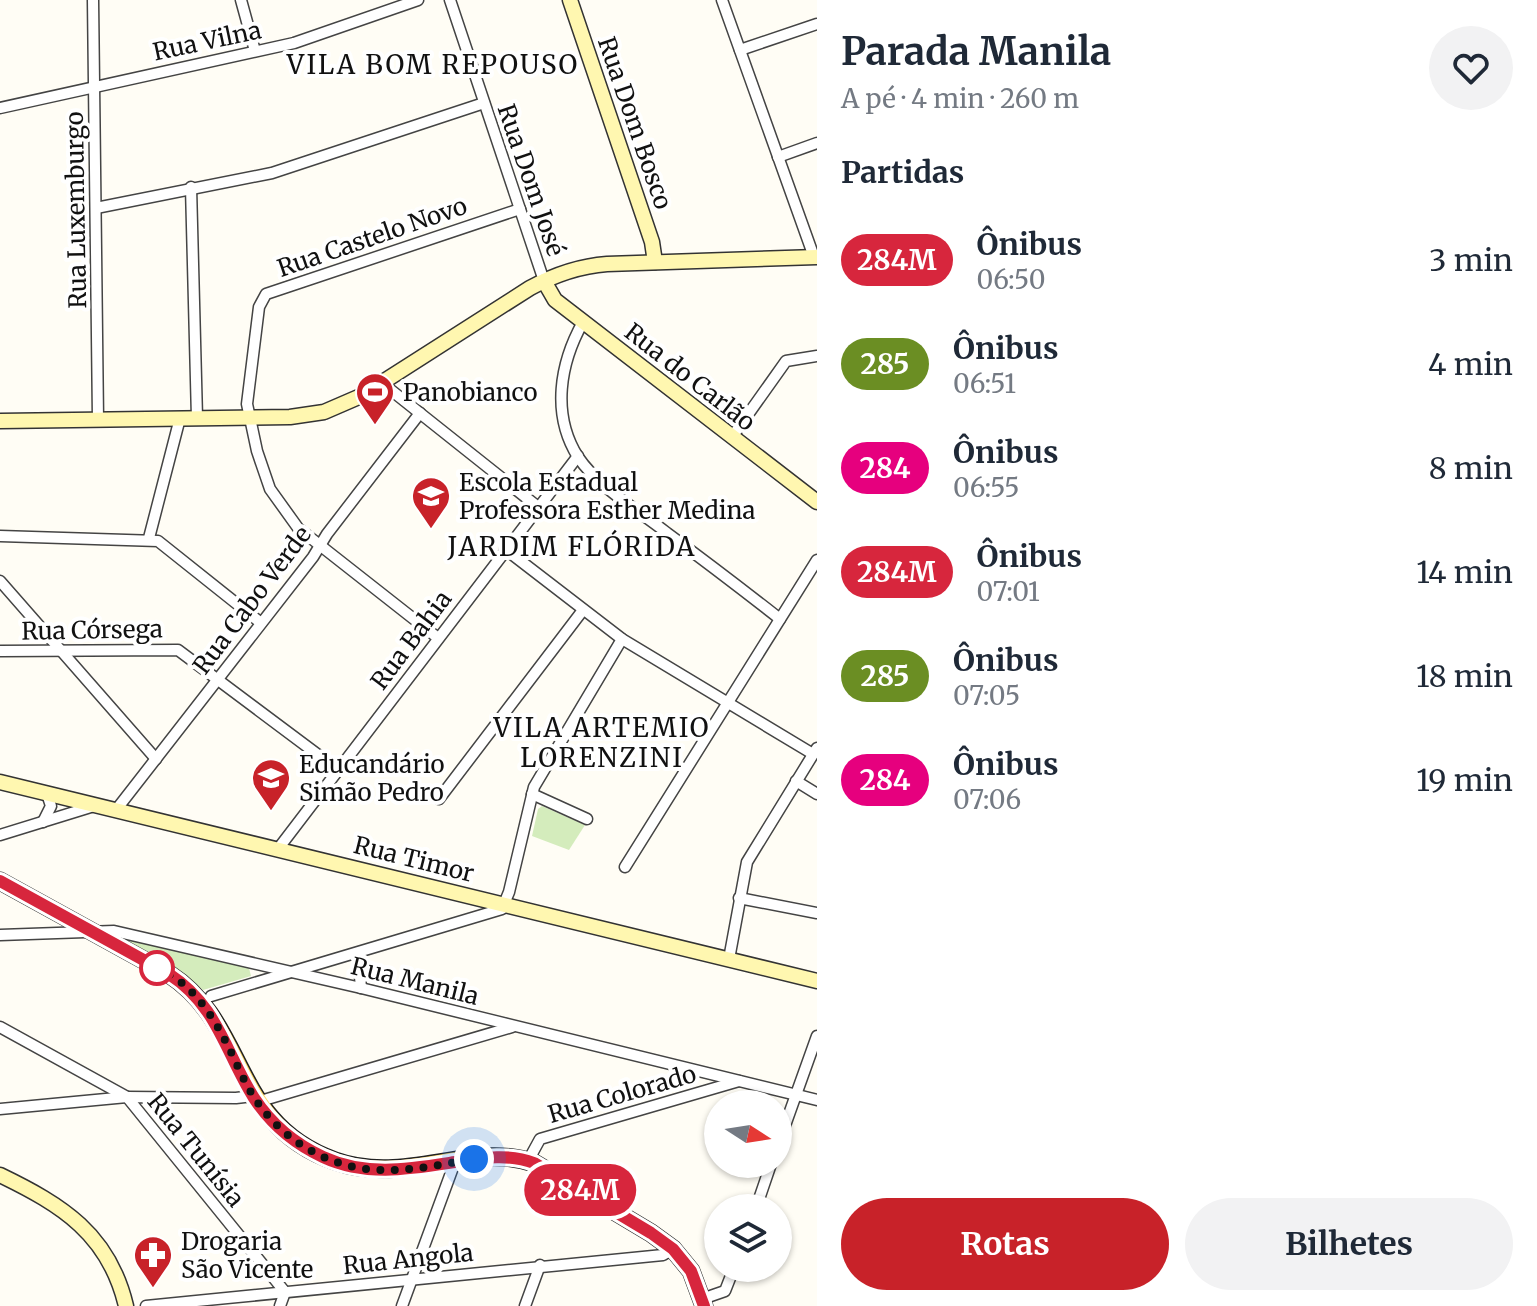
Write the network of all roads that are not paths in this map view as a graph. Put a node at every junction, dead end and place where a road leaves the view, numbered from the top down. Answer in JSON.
{"nodes":[{"id":1,"x":93,"y":0,"type":"edge"},
{"id":2,"x":241,"y":0,"type":"edge"},
{"id":3,"x":418,"y":0,"type":"edge"},
{"id":4,"x":450,"y":0,"type":"edge"},
{"id":5,"x":570,"y":0,"type":"edge"},
{"id":6,"x":722,"y":0,"type":"edge"},
{"id":7,"x":817,"y":24,"type":"edge"},
{"id":8,"x":740,"y":50,"type":"junction"},
{"id":9,"x":255,"y":51,"type":"junction"},
{"id":10,"x":94,"y":87,"type":"junction"},
{"id":11,"x":484,"y":103,"type":"junction"},
{"id":12,"x":0,"y":108,"type":"edge"},
{"id":13,"x":817,"y":143,"type":"edge"},
{"id":14,"x":778,"y":157,"type":"junction"},
{"id":15,"x":191,"y":187,"type":"junction"},
{"id":16,"x":96,"y":208,"type":"junction"},
{"id":17,"x":520,"y":209,"type":"junction"},
{"id":18,"x":816,"y":257,"type":"edge"},
{"id":19,"x":655,"y":262,"type":"junction"},
{"id":20,"x":544,"y":281,"type":"junction"},
{"id":21,"x":583,"y":322,"type":"junction"},
{"id":22,"x":817,"y":356,"type":"edge"},
{"id":23,"x":382,"y":383,"type":"junction"},
{"id":24,"x":420,"y":413,"type":"junction"},
{"id":25,"x":249,"y":417,"type":"junction"},
{"id":26,"x":180,"y":418,"type":"junction"},
{"id":27,"x":197,"y":418,"type":"junction"},
{"id":28,"x":98,"y":419,"type":"junction"},
{"id":29,"x":0,"y":421,"type":"edge"},
{"id":30,"x":732,"y":437,"type":"junction"},
{"id":31,"x":578,"y":456,"type":"junction"},
{"id":32,"x":817,"y":502,"type":"edge"},
{"id":33,"x":538,"y":507,"type":"junction"},
{"id":34,"x":0,"y":536,"type":"edge"},
{"id":35,"x":149,"y":538,"type":"junction"},
{"id":36,"x":320,"y":547,"type":"junction"},
{"id":37,"x":505,"y":549,"type":"junction"},
{"id":38,"x":817,"y":560,"type":"edge"},
{"id":39,"x":0,"y":581,"type":"edge"},
{"id":40,"x":583,"y":610,"type":"junction"},
{"id":41,"x":780,"y":619,"type":"junction"},
{"id":42,"x":261,"y":623,"type":"junction"},
{"id":43,"x":438,"y":638,"type":"junction"},
{"id":44,"x":622,"y":639,"type":"junction"},
{"id":45,"x":0,"y":651,"type":"edge"},
{"id":46,"x":62,"y":652,"type":"junction"},
{"id":47,"x":218,"y":679,"type":"junction"},
{"id":48,"x":728,"y":701,"type":"junction"},
{"id":49,"x":815,"y":751,"type":"edge"},
{"id":50,"x":156,"y":759,"type":"junction"},
{"id":51,"x":337,"y":769,"type":"junction"},
{"id":52,"x":796,"y":781,"type":"junction"},
{"id":53,"x":0,"y":782,"type":"edge"},
{"id":54,"x":47,"y":794,"type":"junction"},
{"id":55,"x":532,"y":794,"type":"junction"},
{"id":56,"x":817,"y":794,"type":"edge"},
{"id":57,"x":439,"y":799,"type":"dead end"},
{"id":58,"x":96,"y":805,"type":"junction"},
{"id":59,"x":116,"y":810,"type":"junction"},
{"id":60,"x":587,"y":819,"type":"dead end"},
{"id":61,"x":43,"y":822,"type":"junction"},
{"id":62,"x":0,"y":835,"type":"edge"},
{"id":63,"x":278,"y":849,"type":"junction"},
{"id":64,"x":625,"y":867,"type":"dead end"},
{"id":65,"x":0,"y":881,"type":"edge"},
{"id":66,"x":739,"y":898,"type":"junction"},
{"id":67,"x":506,"y":904,"type":"junction"},
{"id":68,"x":817,"y":913,"type":"edge"},
{"id":69,"x":89,"y":931,"type":"junction"},
{"id":70,"x":0,"y":935,"type":"edge"},
{"id":71,"x":358,"y":953,"type":"junction"},
{"id":72,"x":729,"y":959,"type":"junction"},
{"id":73,"x":292,"y":972,"type":"junction"},
{"id":74,"x":817,"y":981,"type":"edge"},
{"id":75,"x":361,"y":988,"type":"junction"},
{"id":76,"x":211,"y":996,"type":"dead end"},
{"id":77,"x":470,"y":1015,"type":"junction"},
{"id":78,"x":516,"y":1026,"type":"junction"},
{"id":79,"x":0,"y":1027,"type":"edge"},
{"id":80,"x":817,"y":1036,"type":"edge"},
{"id":81,"x":469,"y":1040,"type":"junction"},
{"id":82,"x":741,"y":1081,"type":"junction"},
{"id":83,"x":796,"y":1094,"type":"junction"},
{"id":84,"x":127,"y":1097,"type":"junction"},
{"id":85,"x":255,"y":1099,"type":"junction"},
{"id":86,"x":817,"y":1100,"type":"edge"},
{"id":87,"x":792,"y":1105,"type":"edge"},
{"id":88,"x":0,"y":1109,"type":"edge"},
{"id":89,"x":528,"y":1161,"type":"junction"},
{"id":90,"x":455,"y":1162,"type":"junction"},
{"id":91,"x":0,"y":1175,"type":"edge"},
{"id":92,"x":673,"y":1249,"type":"junction"},
{"id":93,"x":540,"y":1265,"type":"junction"},
{"id":94,"x":412,"y":1279,"type":"junction"},
{"id":95,"x":729,"y":1282,"type":"edge"},
{"id":96,"x":285,"y":1292,"type":"junction"},
{"id":97,"x":703,"y":1302,"type":"edge"},
{"id":98,"x":126,"y":1306,"type":"edge"},
{"id":99,"x":146,"y":1306,"type":"edge"},
{"id":100,"x":280,"y":1306,"type":"edge"},
{"id":101,"x":402,"y":1306,"type":"edge"},
{"id":102,"x":525,"y":1306,"type":"edge"}],
"edges":[{"from":1,"to":10,"type":"street","name":"Rua Luxemburgo"},
{"from":2,"to":9,"type":"street"},
{"from":3,"to":9,"type":"street","name":"Rua Vilna"},
{"from":4,"to":11,"type":"street","name":"Rua Dom José"},
{"from":5,"to":19,"type":"street","name":"Rua Dom Bosco"},
{"from":6,"to":8,"type":"street"},
{"from":7,"to":8,"type":"street"},
{"from":8,"to":14,"type":"street"},
{"from":9,"to":10,"type":"street","name":"Rua Vilna"},
{"from":10,"to":12,"type":"street","name":"Rua Vilna"},
{"from":10,"to":16,"type":"street","name":"Rua Luxemburgo"},
{"from":11,"to":15,"type":"street"},
{"from":11,"to":17,"type":"street","name":"Rua Dom José"},
{"from":13,"to":14,"type":"street"},
{"from":14,"to":18,"type":"street"},
{"from":15,"to":16,"type":"street"},
{"from":15,"to":27,"type":"street"},
{"from":16,"to":28,"type":"street","name":"Rua Luxemburgo"},
{"from":17,"to":20,"type":"street","name":"Rua Dom José"},
{"from":17,"to":25,"type":"street","name":"Rua Castelo Novo"},
{"from":18,"to":19,"type":"street"},
{"from":19,"to":20,"type":"street"},
{"from":20,"to":21,"type":"street","name":"Rua do Carlão"},
{"from":20,"to":23,"type":"street"},
{"from":21,"to":30,"type":"street","name":"Rua do Carlão"},
{"from":21,"to":31,"type":"street"},
{"from":22,"to":30,"type":"street"},
{"from":23,"to":24,"type":"street"},
{"from":23,"to":25,"type":"street"},
{"from":24,"to":33,"type":"street"},
{"from":24,"to":36,"type":"street","name":"Rua Cabo Verde"},
{"from":25,"to":27,"type":"street"},
{"from":25,"to":36,"type":"street"},
{"from":26,"to":27,"type":"street"},
{"from":26,"to":28,"type":"street"},
{"from":26,"to":35,"type":"street"},
{"from":28,"to":29,"type":"street"},
{"from":30,"to":32,"type":"street","name":"Rua do Carlão"},
{"from":31,"to":33,"type":"street","name":"Rua Bahia"},
{"from":31,"to":41,"type":"street"},
{"from":33,"to":37,"type":"street","name":"Rua Bahia"},
{"from":34,"to":35,"type":"street"},
{"from":35,"to":42,"type":"street"},
{"from":36,"to":42,"type":"street","name":"Rua Cabo Verde"},
{"from":36,"to":43,"type":"street"},
{"from":37,"to":40,"type":"street"},
{"from":37,"to":43,"type":"street","name":"Rua Bahia"},
{"from":38,"to":41,"type":"street"},
{"from":39,"to":46,"type":"street"},
{"from":40,"to":44,"type":"street"},
{"from":40,"to":57,"type":"street"},
{"from":41,"to":48,"type":"street"},
{"from":42,"to":47,"type":"street","name":"Rua Cabo Verde"},
{"from":43,"to":51,"type":"street","name":"Rua Bahia"},
{"from":44,"to":48,"type":"street"},
{"from":44,"to":55,"type":"street"},
{"from":45,"to":46,"type":"street","name":"Rua Córsega"},
{"from":46,"to":47,"type":"street","name":"Rua Córsega"},
{"from":46,"to":50,"type":"street"},
{"from":47,"to":50,"type":"street","name":"Rua Cabo Verde"},
{"from":47,"to":51,"type":"street","name":"Rua Córsega"},
{"from":48,"to":49,"type":"street"},
{"from":48,"to":64,"type":"street"},
{"from":49,"to":52,"type":"street"},
{"from":50,"to":59,"type":"street","name":"Rua Cabo Verde"},
{"from":51,"to":63,"type":"street","name":"Rua Bahia"},
{"from":52,"to":56,"type":"street"},
{"from":52,"to":66,"type":"street"},
{"from":53,"to":54,"type":"street","name":"Rua Timor"},
{"from":54,"to":58,"type":"street","name":"Rua Timor"},
{"from":54,"to":61,"type":"street"},
{"from":55,"to":60,"type":"street"},
{"from":55,"to":67,"type":"street"},
{"from":58,"to":59,"type":"street","name":"Rua Timor"},
{"from":58,"to":61,"type":"street"},
{"from":59,"to":63,"type":"street","name":"Rua Timor"},
{"from":61,"to":62,"type":"street"},
{"from":63,"to":67,"type":"street","name":"Rua Timor"},
{"from":65,"to":69,"type":"main road"},
{"from":66,"to":68,"type":"street"},
{"from":66,"to":72,"type":"street"},
{"from":67,"to":71,"type":"street"},
{"from":67,"to":72,"type":"street","name":"Rua Timor"},
{"from":69,"to":70,"type":"street","name":"Rua Manila"},
{"from":69,"to":73,"type":"street","name":"Rua Manila"},
{"from":69,"to":85,"type":"main road"},
{"from":71,"to":73,"type":"street"},
{"from":71,"to":75,"type":"street"},
{"from":72,"to":74,"type":"street","name":"Rua Timor"},
{"from":73,"to":75,"type":"street","name":"Rua Manila"},
{"from":73,"to":76,"type":"street"},
{"from":75,"to":77,"type":"street","name":"Rua Manila"},
{"from":77,"to":78,"type":"street","name":"Rua Manila"},
{"from":77,"to":81,"type":"street"},
{"from":78,"to":81,"type":"street"},
{"from":78,"to":82,"type":"street","name":"Rua Manila"},
{"from":79,"to":84,"type":"street","name":"Rua Tunísia"},
{"from":80,"to":83,"type":"street"},
{"from":81,"to":85,"type":"street"},
{"from":82,"to":83,"type":"street","name":"Rua Manila"},
{"from":82,"to":89,"type":"street","name":"Rua Colorado"},
{"from":83,"to":86,"type":"street","name":"Rua Manila"},
{"from":83,"to":87,"type":"street"},
{"from":84,"to":85,"type":"street"},
{"from":84,"to":88,"type":"street"},
{"from":84,"to":96,"type":"street","name":"Rua Tunísia"},
{"from":85,"to":90,"type":"main road"},
{"from":89,"to":90,"type":"main road"},
{"from":89,"to":92,"type":"main road"},
{"from":90,"to":94,"type":"street"},
{"from":91,"to":98,"type":"street"},
{"from":92,"to":93,"type":"street","name":"Rua Angola"},
{"from":92,"to":97,"type":"main road"},
{"from":93,"to":94,"type":"street","name":"Rua Angola"},
{"from":93,"to":102,"type":"street"},
{"from":94,"to":96,"type":"street","name":"Rua Angola"},
{"from":94,"to":101,"type":"street"},
{"from":95,"to":97,"type":"street"},
{"from":96,"to":99,"type":"street","name":"Rua Angola"},
{"from":96,"to":100,"type":"street"}]}
